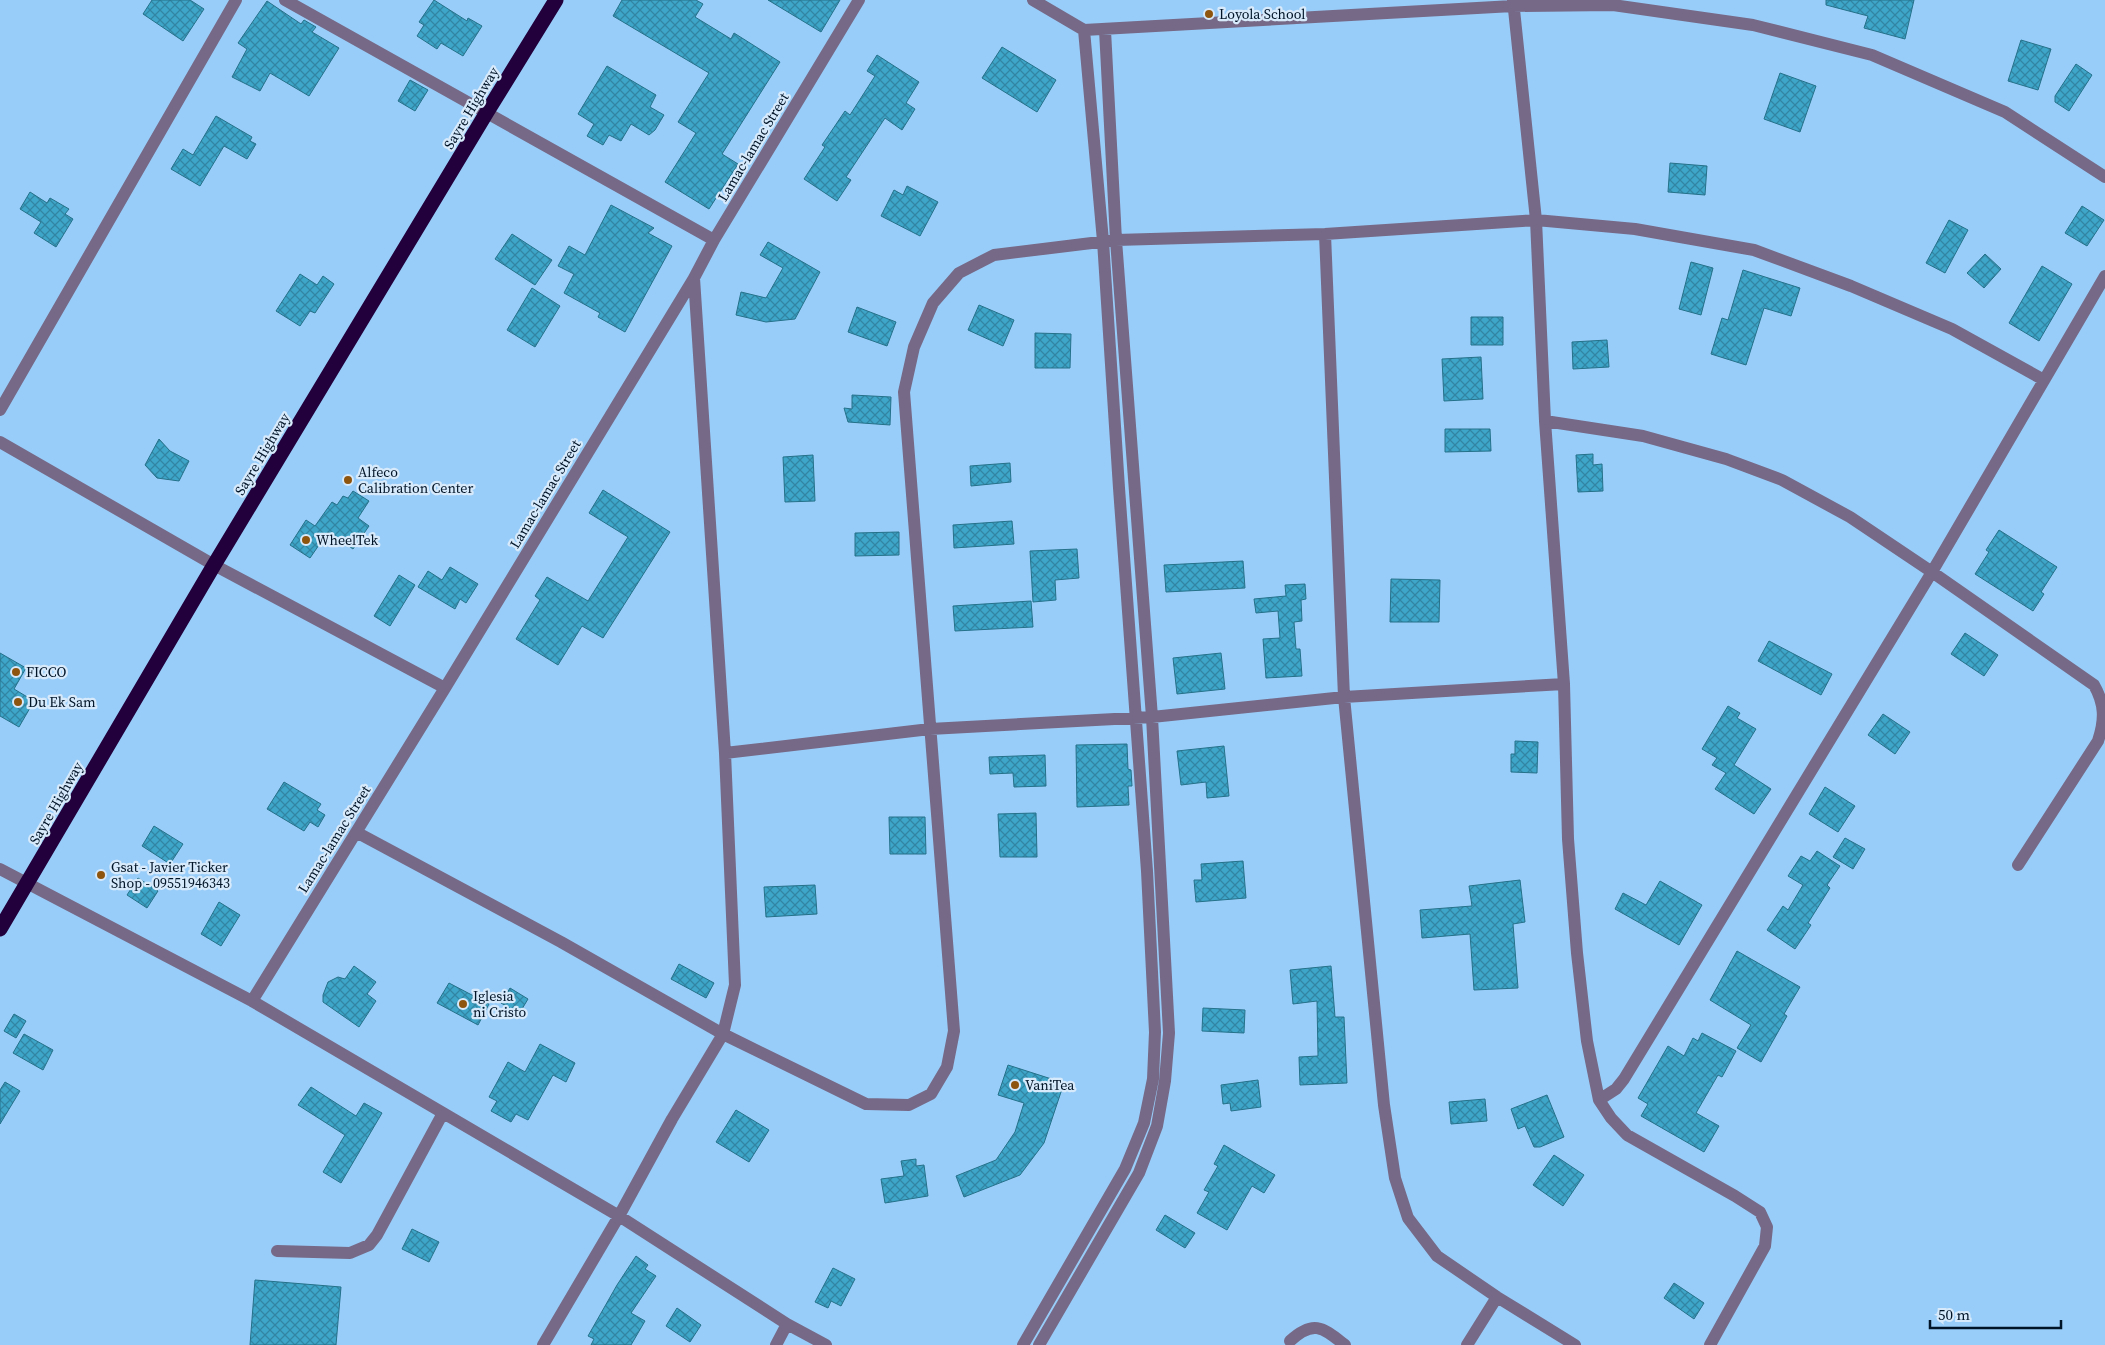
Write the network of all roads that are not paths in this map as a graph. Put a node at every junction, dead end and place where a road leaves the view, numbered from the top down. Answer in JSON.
{"nodes":[{"id":1,"x":236,"y":0,"type":"edge"},
{"id":2,"x":285,"y":0,"type":"edge"},
{"id":3,"x":556,"y":0,"type":"edge"},
{"id":4,"x":859,"y":0,"type":"edge"},
{"id":5,"x":1033,"y":0,"type":"edge"},
{"id":6,"x":1513,"y":3,"type":"edge"},
{"id":7,"x":1084,"y":30,"type":"junction"},
{"id":8,"x":1105,"y":30,"type":"junction"},
{"id":9,"x":487,"y":112,"type":"junction"},
{"id":10,"x":2105,"y":177,"type":"edge"},
{"id":11,"x":1536,"y":220,"type":"junction"},
{"id":12,"x":1325,"y":234,"type":"junction"},
{"id":13,"x":714,"y":240,"type":"junction"},
{"id":14,"x":1110,"y":241,"type":"junction"},
{"id":15,"x":2105,"y":276,"type":"edge"},
{"id":16,"x":694,"y":278,"type":"junction"},
{"id":17,"x":2044,"y":380,"type":"junction"},
{"id":18,"x":0,"y":410,"type":"edge"},
{"id":19,"x":1545,"y":421,"type":"junction"},
{"id":20,"x":0,"y":442,"type":"edge"},
{"id":21,"x":1134,"y":486,"type":"junction"},
{"id":22,"x":1118,"y":488,"type":"junction"},
{"id":23,"x":214,"y":565,"type":"junction"},
{"id":24,"x":1932,"y":572,"type":"junction"},
{"id":25,"x":1564,"y":684,"type":"junction"},
{"id":26,"x":445,"y":688,"type":"junction"},
{"id":27,"x":1344,"y":697,"type":"junction"},
{"id":28,"x":1152,"y":717,"type":"junction"},
{"id":29,"x":1135,"y":718,"type":"junction"},
{"id":30,"x":930,"y":729,"type":"junction"},
{"id":31,"x":725,"y":753,"type":"junction"},
{"id":32,"x":356,"y":832,"type":"junction"},
{"id":33,"x":2018,"y":865,"type":"dead end"},
{"id":34,"x":0,"y":869,"type":"edge"},
{"id":35,"x":27,"y":884,"type":"junction"},
{"id":36,"x":0,"y":929,"type":"edge"},
{"id":37,"x":1166,"y":977,"type":"junction"},
{"id":38,"x":1152,"y":978,"type":"junction"},
{"id":39,"x":252,"y":1001,"type":"junction"},
{"id":40,"x":723,"y":1034,"type":"junction"},
{"id":41,"x":1599,"y":1100,"type":"junction"},
{"id":42,"x":443,"y":1113,"type":"junction"},
{"id":43,"x":1105,"y":1203,"type":"junction"},
{"id":44,"x":1118,"y":1212,"type":"junction"},
{"id":45,"x":619,"y":1216,"type":"junction"},
{"id":46,"x":277,"y":1251,"type":"dead end"},
{"id":47,"x":1497,"y":1297,"type":"junction"},
{"id":48,"x":787,"y":1324,"type":"junction"},
{"id":49,"x":1290,"y":1341,"type":"dead end"},
{"id":50,"x":543,"y":1345,"type":"edge"},
{"id":51,"x":776,"y":1345,"type":"edge"},
{"id":52,"x":826,"y":1345,"type":"edge"},
{"id":53,"x":1023,"y":1345,"type":"edge"},
{"id":54,"x":1039,"y":1345,"type":"edge"},
{"id":55,"x":1345,"y":1345,"type":"edge"},
{"id":56,"x":1466,"y":1345,"type":"edge"},
{"id":57,"x":1575,"y":1345,"type":"edge"},
{"id":58,"x":1710,"y":1345,"type":"edge"}],
"edges":[{"from":1,"to":18,"type":"street"},
{"from":2,"to":9,"type":"street"},
{"from":3,"to":9,"type":"highway","name":"Sayre Highway"},
{"from":4,"to":13,"type":"street","name":"Lamac-lamac Street"},
{"from":5,"to":7,"type":"street"},
{"from":6,"to":8,"type":"street"},
{"from":6,"to":10,"type":"street"},
{"from":6,"to":11,"type":"street"},
{"from":7,"to":8,"type":"street"},
{"from":7,"to":14,"type":"street"},
{"from":8,"to":14,"type":"street"},
{"from":9,"to":13,"type":"street"},
{"from":9,"to":23,"type":"highway","name":"Sayre Highway"},
{"from":11,"to":12,"type":"street"},
{"from":11,"to":17,"type":"street"},
{"from":11,"to":19,"type":"street"},
{"from":12,"to":14,"type":"street"},
{"from":12,"to":27,"type":"street"},
{"from":13,"to":16,"type":"street","name":"Lamac-lamac Street"},
{"from":14,"to":21,"type":"street"},
{"from":14,"to":22,"type":"street"},
{"from":14,"to":30,"type":"street"},
{"from":15,"to":17,"type":"street"},
{"from":16,"to":26,"type":"street","name":"Lamac-lamac Street"},
{"from":16,"to":31,"type":"street"},
{"from":17,"to":24,"type":"street"},
{"from":19,"to":24,"type":"street"},
{"from":19,"to":25,"type":"street"},
{"from":20,"to":23,"type":"street"},
{"from":21,"to":22,"type":"street"},
{"from":21,"to":28,"type":"street"},
{"from":22,"to":29,"type":"street"},
{"from":23,"to":26,"type":"street"},
{"from":23,"to":35,"type":"highway","name":"Sayre Highway"},
{"from":24,"to":33,"type":"street"},
{"from":24,"to":41,"type":"street"},
{"from":25,"to":27,"type":"street"},
{"from":25,"to":41,"type":"street"},
{"from":26,"to":32,"type":"street","name":"Lamac-lamac Street"},
{"from":27,"to":28,"type":"street"},
{"from":27,"to":47,"type":"street"},
{"from":28,"to":29,"type":"street"},
{"from":28,"to":37,"type":"street"},
{"from":29,"to":30,"type":"street"},
{"from":29,"to":38,"type":"street"},
{"from":30,"to":31,"type":"street"},
{"from":30,"to":40,"type":"street"},
{"from":31,"to":40,"type":"street"},
{"from":32,"to":39,"type":"street","name":"Lamac-lamac Street"},
{"from":32,"to":40,"type":"street"},
{"from":34,"to":35,"type":"street"},
{"from":35,"to":36,"type":"highway","name":"Sayre Highway"},
{"from":35,"to":39,"type":"street"},
{"from":37,"to":38,"type":"street"},
{"from":37,"to":44,"type":"street"},
{"from":38,"to":43,"type":"street"},
{"from":39,"to":42,"type":"street"},
{"from":40,"to":45,"type":"street"},
{"from":41,"to":58,"type":"street"},
{"from":42,"to":45,"type":"street"},
{"from":42,"to":46,"type":"street"},
{"from":43,"to":44,"type":"street"},
{"from":43,"to":53,"type":"street"},
{"from":44,"to":54,"type":"street"},
{"from":45,"to":48,"type":"street"},
{"from":45,"to":50,"type":"street"},
{"from":47,"to":56,"type":"street"},
{"from":47,"to":57,"type":"street"},
{"from":48,"to":51,"type":"street"},
{"from":48,"to":52,"type":"street"},
{"from":49,"to":55,"type":"street"}]}
